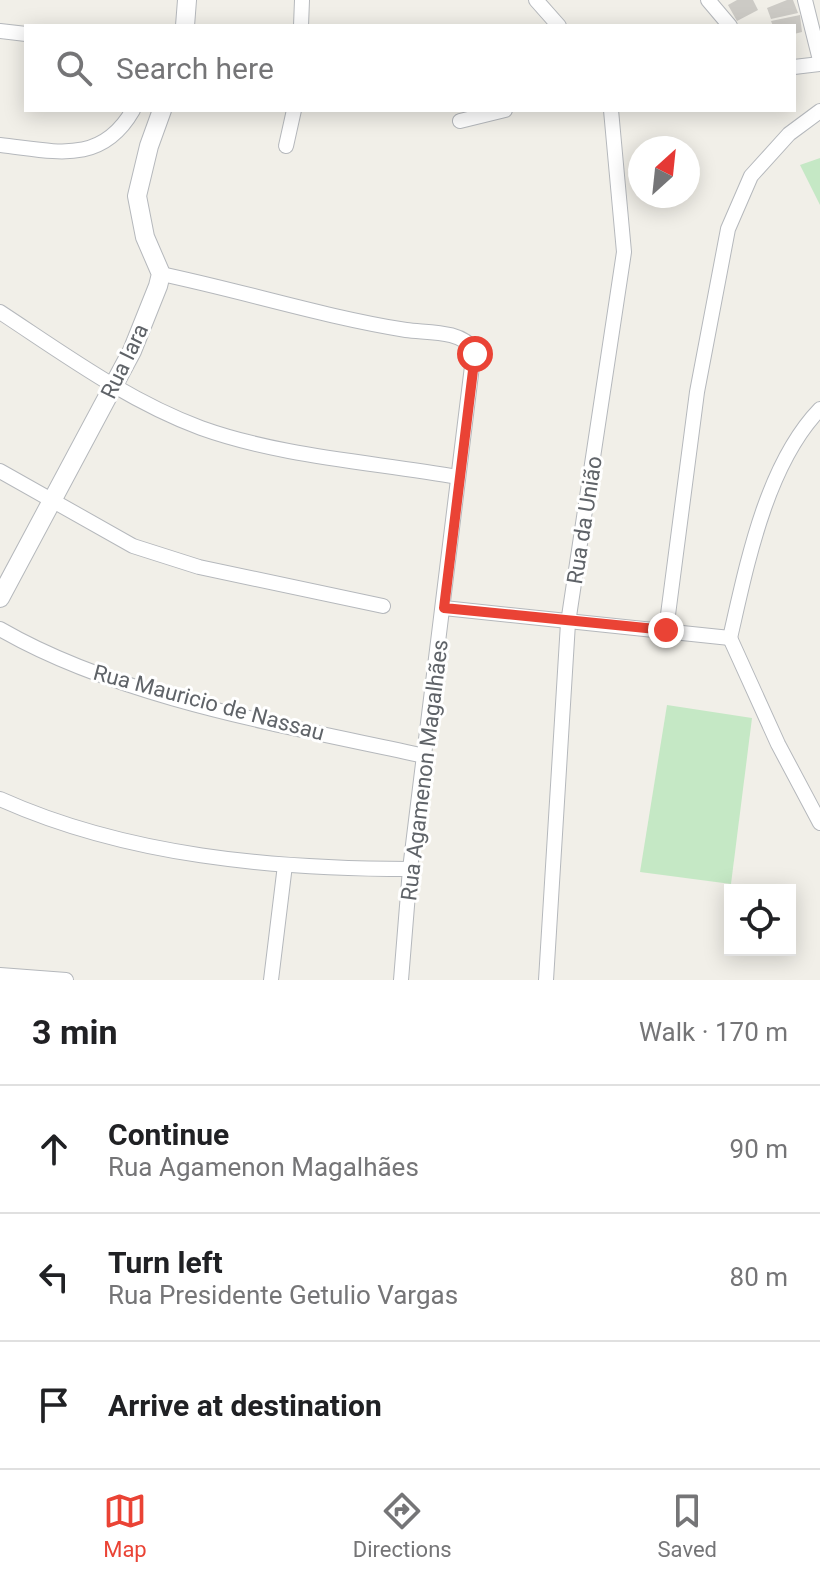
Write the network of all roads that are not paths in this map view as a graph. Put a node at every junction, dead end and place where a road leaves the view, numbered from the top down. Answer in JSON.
{"nodes":[{"id":1,"x":187,"y":0,"type":"edge"},
{"id":2,"x":302,"y":0,"type":"edge"},
{"id":3,"x":536,"y":0,"type":"edge"},
{"id":4,"x":708,"y":0,"type":"edge"},
{"id":5,"x":805,"y":0,"type":"edge"},
{"id":6,"x":185,"y":24,"type":"edge"},
{"id":7,"x":301,"y":24,"type":"edge"},
{"id":8,"x":557,"y":24,"type":"edge"},
{"id":9,"x":728,"y":24,"type":"edge"},
{"id":10,"x":0,"y":31,"type":"edge"},
{"id":11,"x":24,"y":34,"type":"edge"},
{"id":12,"x":820,"y":62,"type":"edge"},
{"id":13,"x":796,"y":67,"type":"edge"},
{"id":14,"x":820,"y":111,"type":"edge"},
{"id":15,"x":132,"y":112,"type":"edge"},
{"id":16,"x":161,"y":112,"type":"edge"},
{"id":17,"x":294,"y":112,"type":"edge"},
{"id":18,"x":497,"y":112,"type":"edge"},
{"id":19,"x":611,"y":112,"type":"edge"},
{"id":20,"x":460,"y":121,"type":"dead end"},
{"id":21,"x":0,"y":145,"type":"edge"},
{"id":22,"x":286,"y":146,"type":"dead end"},
{"id":23,"x":161,"y":274,"type":"junction"},
{"id":24,"x":0,"y":312,"type":"edge"},
{"id":25,"x":113,"y":385,"type":"junction"},
{"id":26,"x":820,"y":409,"type":"edge"},
{"id":27,"x":0,"y":471,"type":"edge"},
{"id":28,"x":458,"y":477,"type":"junction"},
{"id":29,"x":53,"y":501,"type":"junction"},
{"id":30,"x":0,"y":598,"type":"edge"},
{"id":31,"x":383,"y":606,"type":"dead end"},
{"id":32,"x":444,"y":608,"type":"junction"},
{"id":33,"x":568,"y":623,"type":"junction"},
{"id":34,"x":0,"y":629,"type":"edge"},
{"id":35,"x":666,"y":630,"type":"junction"},
{"id":36,"x":730,"y":638,"type":"junction"},
{"id":37,"x":425,"y":756,"type":"junction"},
{"id":38,"x":0,"y":799,"type":"edge"},
{"id":39,"x":820,"y":823,"type":"edge"},
{"id":40,"x":285,"y":865,"type":"junction"},
{"id":41,"x":410,"y":869,"type":"junction"},
{"id":42,"x":0,"y":975,"type":"edge"},
{"id":43,"x":66,"y":980,"type":"edge"},
{"id":44,"x":271,"y":980,"type":"edge"},
{"id":45,"x":401,"y":980,"type":"edge"},
{"id":46,"x":546,"y":980,"type":"edge"}],
"edges":[{"from":1,"to":6,"type":"street"},
{"from":2,"to":7,"type":"street"},
{"from":3,"to":8,"type":"street"},
{"from":4,"to":9,"type":"street"},
{"from":5,"to":12,"type":"street"},
{"from":10,"to":11,"type":"street"},
{"from":12,"to":13,"type":"street"},
{"from":14,"to":35,"type":"street"},
{"from":15,"to":21,"type":"street"},
{"from":16,"to":23,"type":"street"},
{"from":17,"to":22,"type":"street"},
{"from":18,"to":20,"type":"street"},
{"from":19,"to":33,"type":"street","name":"Rua da União"},
{"from":23,"to":25,"type":"street","name":"Rua Iara"},
{"from":23,"to":28,"type":"street","name":"Rua Agamenon Magalhães"},
{"from":24,"to":25,"type":"street"},
{"from":25,"to":28,"type":"street"},
{"from":25,"to":29,"type":"street","name":"Rua Iara"},
{"from":26,"to":36,"type":"street"},
{"from":27,"to":29,"type":"street"},
{"from":28,"to":32,"type":"street","name":"Rua Agamenon Magalhães"},
{"from":29,"to":30,"type":"street","name":"Rua Iara"},
{"from":29,"to":31,"type":"street"},
{"from":32,"to":33,"type":"street"},
{"from":32,"to":37,"type":"street","name":"Rua Agamenon Magalhães"},
{"from":33,"to":35,"type":"street"},
{"from":33,"to":46,"type":"street","name":"Rua da União"},
{"from":34,"to":37,"type":"street","name":"Rua Mauricio de Nassau"},
{"from":35,"to":36,"type":"street"},
{"from":36,"to":39,"type":"street"},
{"from":37,"to":41,"type":"street","name":"Rua Agamenon Magalhães"},
{"from":38,"to":40,"type":"street"},
{"from":40,"to":41,"type":"street"},
{"from":40,"to":44,"type":"street"},
{"from":41,"to":45,"type":"street","name":"Rua Agamenon Magalhães"},
{"from":42,"to":43,"type":"street"}]}
